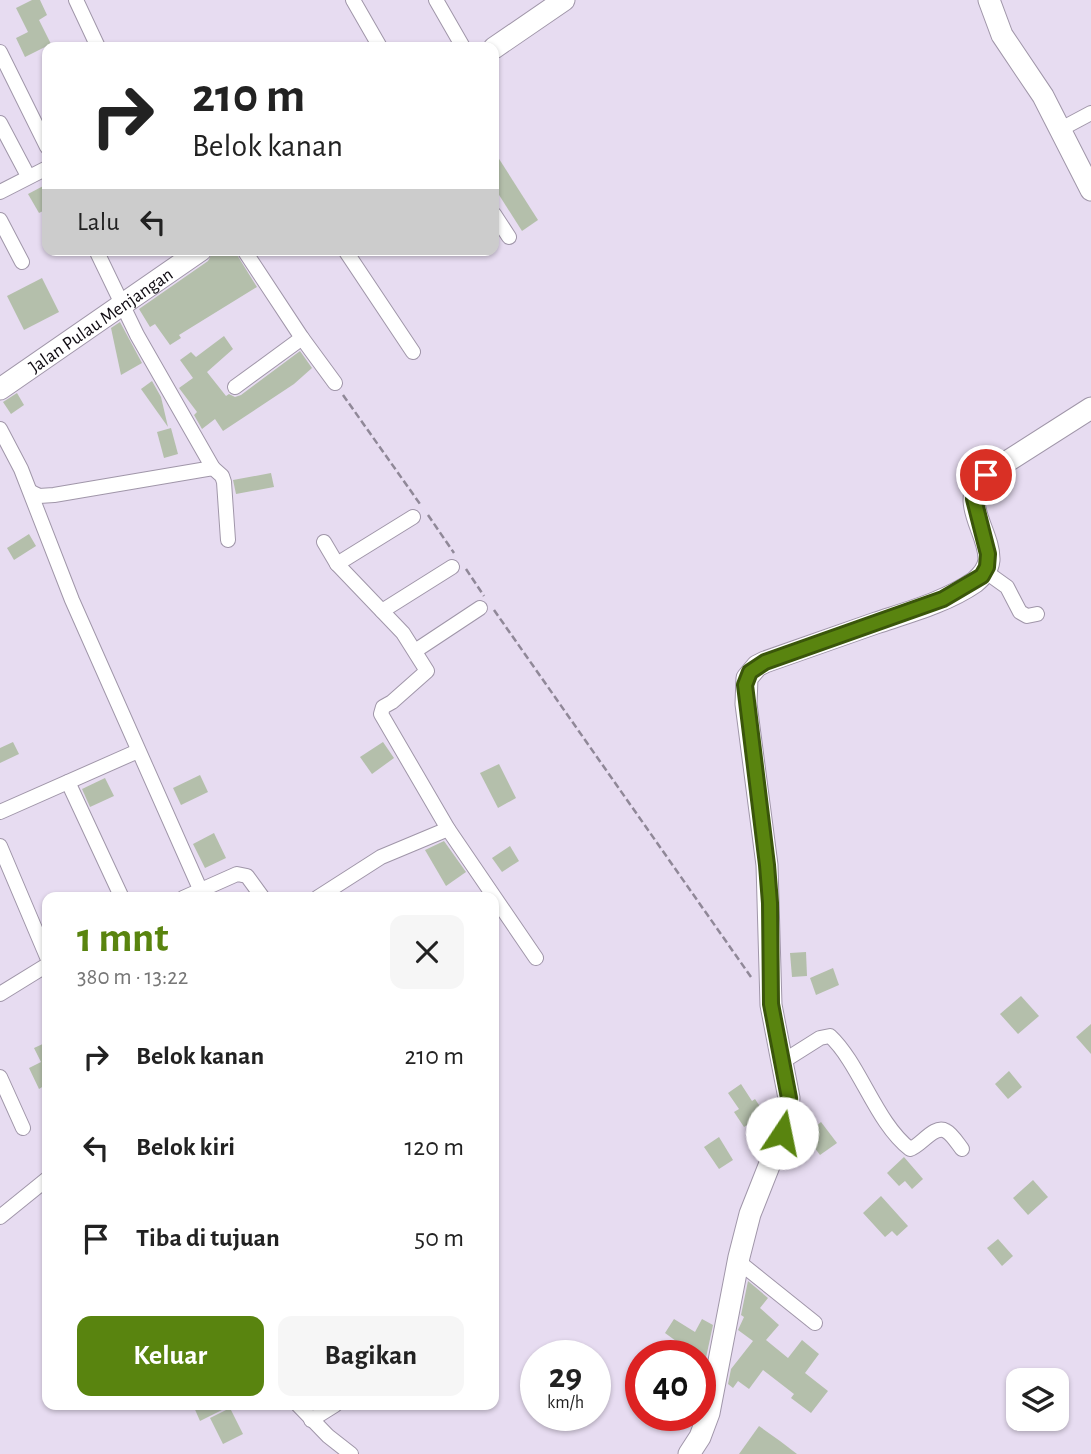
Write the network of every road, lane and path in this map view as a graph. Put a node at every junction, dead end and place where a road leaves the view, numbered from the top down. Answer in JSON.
{"nodes":[{"id":1,"x":76,"y":0,"type":"edge"},
{"id":2,"x":353,"y":0,"type":"edge"},
{"id":3,"x":436,"y":0,"type":"edge"},
{"id":4,"x":564,"y":0,"type":"edge"},
{"id":5,"x":989,"y":0,"type":"edge"},
{"id":6,"x":96,"y":42,"type":"edge"},
{"id":7,"x":377,"y":42,"type":"edge"},
{"id":8,"x":460,"y":42,"type":"edge"},
{"id":9,"x":499,"y":45,"type":"edge"},
{"id":10,"x":0,"y":52,"type":"edge"},
{"id":11,"x":1091,"y":113,"type":"edge"},
{"id":12,"x":0,"y":123,"type":"edge"},
{"id":13,"x":1061,"y":129,"type":"junction"},
{"id":14,"x":42,"y":137,"type":"edge"},
{"id":15,"x":42,"y":169,"type":"edge"},
{"id":16,"x":28,"y":176,"type":"junction"},
{"id":17,"x":1091,"y":190,"type":"edge"},
{"id":18,"x":0,"y":192,"type":"edge"},
{"id":19,"x":0,"y":220,"type":"edge"},
{"id":20,"x":499,"y":222,"type":"edge"},
{"id":21,"x":509,"y":237,"type":"dead end"},
{"id":22,"x":99,"y":256,"type":"edge"},
{"id":23,"x":192,"y":256,"type":"edge"},
{"id":24,"x":248,"y":256,"type":"edge"},
{"id":25,"x":349,"y":256,"type":"edge"},
{"id":26,"x":22,"y":262,"type":"dead end"},
{"id":27,"x":122,"y":305,"type":"junction"},
{"id":28,"x":302,"y":338,"type":"junction"},
{"id":29,"x":413,"y":352,"type":"dead end"},
{"id":30,"x":335,"y":383,"type":"joint"},
{"id":31,"x":235,"y":387,"type":"dead end"},
{"id":32,"x":0,"y":389,"type":"edge"},
{"id":33,"x":1091,"y":408,"type":"edge"},
{"id":34,"x":0,"y":429,"type":"edge"},
{"id":35,"x":214,"y":468,"type":"junction"},
{"id":36,"x":31,"y":492,"type":"junction"},
{"id":37,"x":413,"y":517,"type":"dead end"},
{"id":38,"x":228,"y":540,"type":"dead end"},
{"id":39,"x":324,"y":542,"type":"dead end"},
{"id":40,"x":456,"y":561,"type":"junction"},
{"id":41,"x":337,"y":564,"type":"junction"},
{"id":42,"x":986,"y":572,"type":"junction"},
{"id":43,"x":487,"y":605,"type":"junction"},
{"id":44,"x":382,"y":611,"type":"junction"},
{"id":45,"x":1037,"y":614,"type":"dead end"},
{"id":46,"x":415,"y":651,"type":"junction"},
{"id":47,"x":138,"y":751,"type":"junction"},
{"id":48,"x":68,"y":782,"type":"junction"},
{"id":49,"x":0,"y":812,"type":"edge"},
{"id":50,"x":448,"y":829,"type":"junction"},
{"id":51,"x":0,"y":846,"type":"edge"},
{"id":52,"x":118,"y":892,"type":"edge"},
{"id":53,"x":202,"y":892,"type":"edge"},
{"id":54,"x":204,"y":892,"type":"edge"},
{"id":55,"x":259,"y":892,"type":"edge"},
{"id":56,"x":326,"y":892,"type":"edge"},
{"id":57,"x":491,"y":892,"type":"edge"},
{"id":58,"x":499,"y":904,"type":"edge"},
{"id":59,"x":42,"y":945,"type":"edge"},
{"id":60,"x":536,"y":958,"type":"dead end"},
{"id":61,"x":42,"y":968,"type":"edge"},
{"id":62,"x":755,"y":982,"type":"dead end"},
{"id":63,"x":0,"y":994,"type":"edge"},
{"id":64,"x":782,"y":1062,"type":"junction"},
{"id":65,"x":0,"y":1077,"type":"edge"},
{"id":66,"x":23,"y":1128,"type":"dead end"},
{"id":67,"x":962,"y":1149,"type":"dead end"},
{"id":68,"x":42,"y":1183,"type":"edge"},
{"id":69,"x":0,"y":1217,"type":"edge"},
{"id":70,"x":738,"y":1262,"type":"junction"},
{"id":71,"x":815,"y":1323,"type":"dead end"},
{"id":72,"x":302,"y":1410,"type":"edge"},
{"id":73,"x":327,"y":1410,"type":"edge"},
{"id":74,"x":311,"y":1420,"type":"junction"},
{"id":75,"x":342,"y":1451,"type":"edge"},
{"id":76,"x":689,"y":1454,"type":"edge"}],
"edges":[{"from":1,"to":6,"type":"street"},
{"from":2,"to":7,"type":"street"},
{"from":3,"to":8,"type":"street"},
{"from":4,"to":9,"type":"street"},
{"from":5,"to":13,"type":"street"},
{"from":10,"to":14,"type":"street"},
{"from":11,"to":13,"type":"street"},
{"from":12,"to":16,"type":"street"},
{"from":13,"to":17,"type":"street"},
{"from":15,"to":16,"type":"street"},
{"from":16,"to":18,"type":"street"},
{"from":19,"to":26,"type":"street"},
{"from":20,"to":21,"type":"street"},
{"from":22,"to":27,"type":"street"},
{"from":23,"to":27,"type":"street","name":"Jalan Pulau Menjangan"},
{"from":24,"to":28,"type":"street"},
{"from":25,"to":29,"type":"street"},
{"from":27,"to":32,"type":"street","name":"Jalan Pulau Menjangan"},
{"from":27,"to":35,"type":"street"},
{"from":28,"to":30,"type":"street"},
{"from":28,"to":31,"type":"street"},
{"from":30,"to":40,"type":"path"},
{"from":33,"to":42,"type":"street"},
{"from":34,"to":36,"type":"street"},
{"from":35,"to":36,"type":"street"},
{"from":35,"to":38,"type":"street"},
{"from":36,"to":47,"type":"street"},
{"from":37,"to":41,"type":"street"},
{"from":39,"to":41,"type":"street"},
{"from":40,"to":43,"type":"path"},
{"from":40,"to":44,"type":"street"},
{"from":41,"to":44,"type":"street"},
{"from":42,"to":45,"type":"street"},
{"from":42,"to":64,"type":"street"},
{"from":43,"to":46,"type":"street"},
{"from":43,"to":62,"type":"path"},
{"from":44,"to":46,"type":"street"},
{"from":46,"to":50,"type":"street"},
{"from":47,"to":48,"type":"street"},
{"from":47,"to":53,"type":"street"},
{"from":48,"to":49,"type":"street"},
{"from":48,"to":52,"type":"street"},
{"from":50,"to":56,"type":"street"},
{"from":50,"to":57,"type":"street"},
{"from":51,"to":59,"type":"street"},
{"from":54,"to":55,"type":"street"},
{"from":58,"to":60,"type":"street"},
{"from":61,"to":63,"type":"street"},
{"from":64,"to":67,"type":"street"},
{"from":64,"to":70,"type":"street"},
{"from":65,"to":66,"type":"street"},
{"from":68,"to":69,"type":"street"},
{"from":70,"to":71,"type":"street"},
{"from":70,"to":76,"type":"street"},
{"from":72,"to":74,"type":"street"},
{"from":73,"to":74,"type":"street"},
{"from":74,"to":75,"type":"street"}]}
